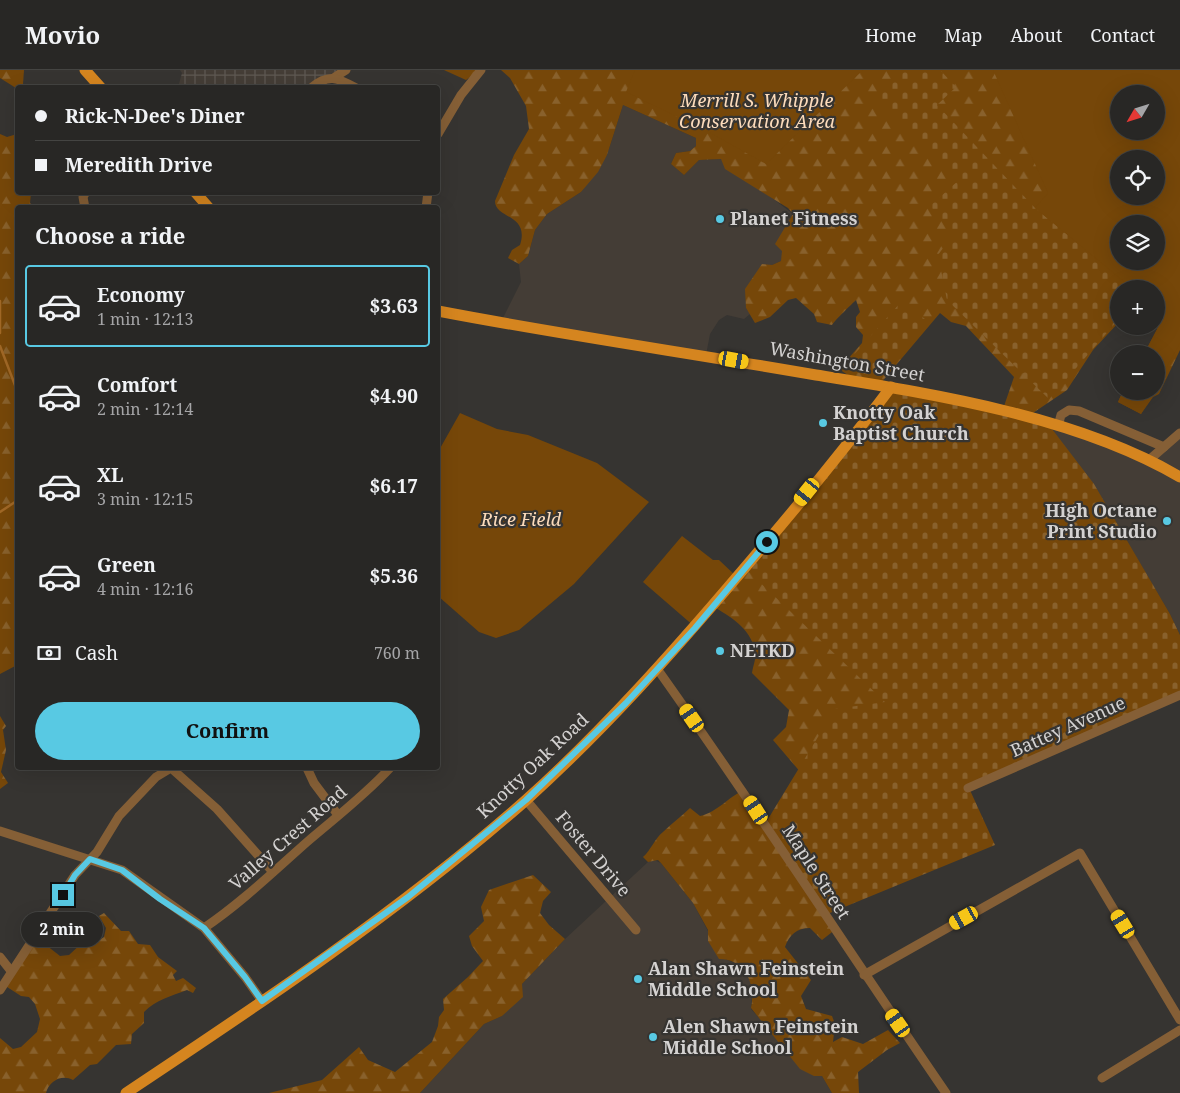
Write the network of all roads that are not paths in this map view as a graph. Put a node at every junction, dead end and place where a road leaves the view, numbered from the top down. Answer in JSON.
{"nodes":[{"id":1,"x":85,"y":70,"type":"edge"},
{"id":2,"x":346,"y":70,"type":"edge"},
{"id":3,"x":481,"y":70,"type":"edge"},
{"id":4,"x":335,"y":78,"type":"junction"},
{"id":5,"x":98,"y":85,"type":"edge"},
{"id":6,"x":315,"y":85,"type":"edge"},
{"id":7,"x":350,"y":85,"type":"edge"},
{"id":8,"x":440,"y":131,"type":"edge"},
{"id":9,"x":197,"y":195,"type":"edge"},
{"id":10,"x":206,"y":205,"type":"edge"},
{"id":11,"x":440,"y":311,"type":"edge"},
{"id":12,"x":891,"y":387,"type":"junction"},
{"id":13,"x":1058,"y":426,"type":"junction"},
{"id":14,"x":1180,"y":433,"type":"edge"},
{"id":15,"x":1164,"y":446,"type":"junction"},
{"id":16,"x":1149,"y":460,"type":"junction"},
{"id":17,"x":1180,"y":477,"type":"edge"},
{"id":18,"x":658,"y":670,"type":"junction"},
{"id":19,"x":1180,"y":695,"type":"edge"},
{"id":20,"x":168,"y":770,"type":"edge"},
{"id":21,"x":173,"y":770,"type":"edge"},
{"id":22,"x":308,"y":770,"type":"edge"},
{"id":23,"x":388,"y":770,"type":"edge"},
{"id":24,"x":968,"y":788,"type":"dead end"},
{"id":25,"x":526,"y":800,"type":"junction"},
{"id":26,"x":338,"y":815,"type":"junction"},
{"id":27,"x":0,"y":831,"type":"edge"},
{"id":28,"x":90,"y":859,"type":"junction"},
{"id":29,"x":273,"y":872,"type":"junction"},
{"id":30,"x":204,"y":928,"type":"junction"},
{"id":31,"x":636,"y":930,"type":"dead end"},
{"id":32,"x":0,"y":957,"type":"edge"},
{"id":33,"x":11,"y":971,"type":"junction"},
{"id":34,"x":864,"y":975,"type":"junction"},
{"id":35,"x":0,"y":990,"type":"edge"},
{"id":36,"x":262,"y":1001,"type":"junction"},
{"id":37,"x":1180,"y":1020,"type":"edge"},
{"id":38,"x":1180,"y":1030,"type":"edge"},
{"id":39,"x":1102,"y":1078,"type":"dead end"},
{"id":40,"x":126,"y":1093,"type":"edge"},
{"id":41,"x":946,"y":1093,"type":"edge"}],
"edges":[{"from":1,"to":5,"type":"main road"},
{"from":2,"to":4,"type":"street"},
{"from":3,"to":8,"type":"street"},
{"from":4,"to":6,"type":"street"},
{"from":4,"to":7,"type":"street"},
{"from":9,"to":10,"type":"main road"},
{"from":11,"to":12,"type":"main road","name":"Washington Street"},
{"from":12,"to":13,"type":"main road","name":"Washington Street"},
{"from":12,"to":18,"type":"main road","name":"Knotty Oak Road"},
{"from":13,"to":15,"type":"street"},
{"from":13,"to":16,"type":"main road","name":"Washington Street"},
{"from":14,"to":15,"type":"street"},
{"from":15,"to":16,"type":"street"},
{"from":16,"to":17,"type":"main road","name":"Washington Street"},
{"from":18,"to":25,"type":"main road","name":"Knotty Oak Road"},
{"from":18,"to":34,"type":"street","name":"Maple Street"},
{"from":19,"to":24,"type":"street","name":"Battey Avenue"},
{"from":20,"to":28,"type":"street"},
{"from":21,"to":29,"type":"street"},
{"from":22,"to":26,"type":"street"},
{"from":23,"to":26,"type":"street","name":"Valley Crest Road"},
{"from":25,"to":31,"type":"street","name":"Foster Drive"},
{"from":25,"to":36,"type":"main road","name":"Knotty Oak Road"},
{"from":26,"to":29,"type":"street","name":"Valley Crest Road"},
{"from":27,"to":28,"type":"street"},
{"from":28,"to":30,"type":"street"},
{"from":28,"to":33,"type":"street"},
{"from":29,"to":30,"type":"street","name":"Valley Crest Road"},
{"from":30,"to":36,"type":"street"},
{"from":32,"to":33,"type":"street"},
{"from":33,"to":35,"type":"street"},
{"from":34,"to":37,"type":"street"},
{"from":34,"to":41,"type":"street","name":"Maple Street"},
{"from":36,"to":40,"type":"main road","name":"Knotty Oak Road"},
{"from":38,"to":39,"type":"street"}]}
